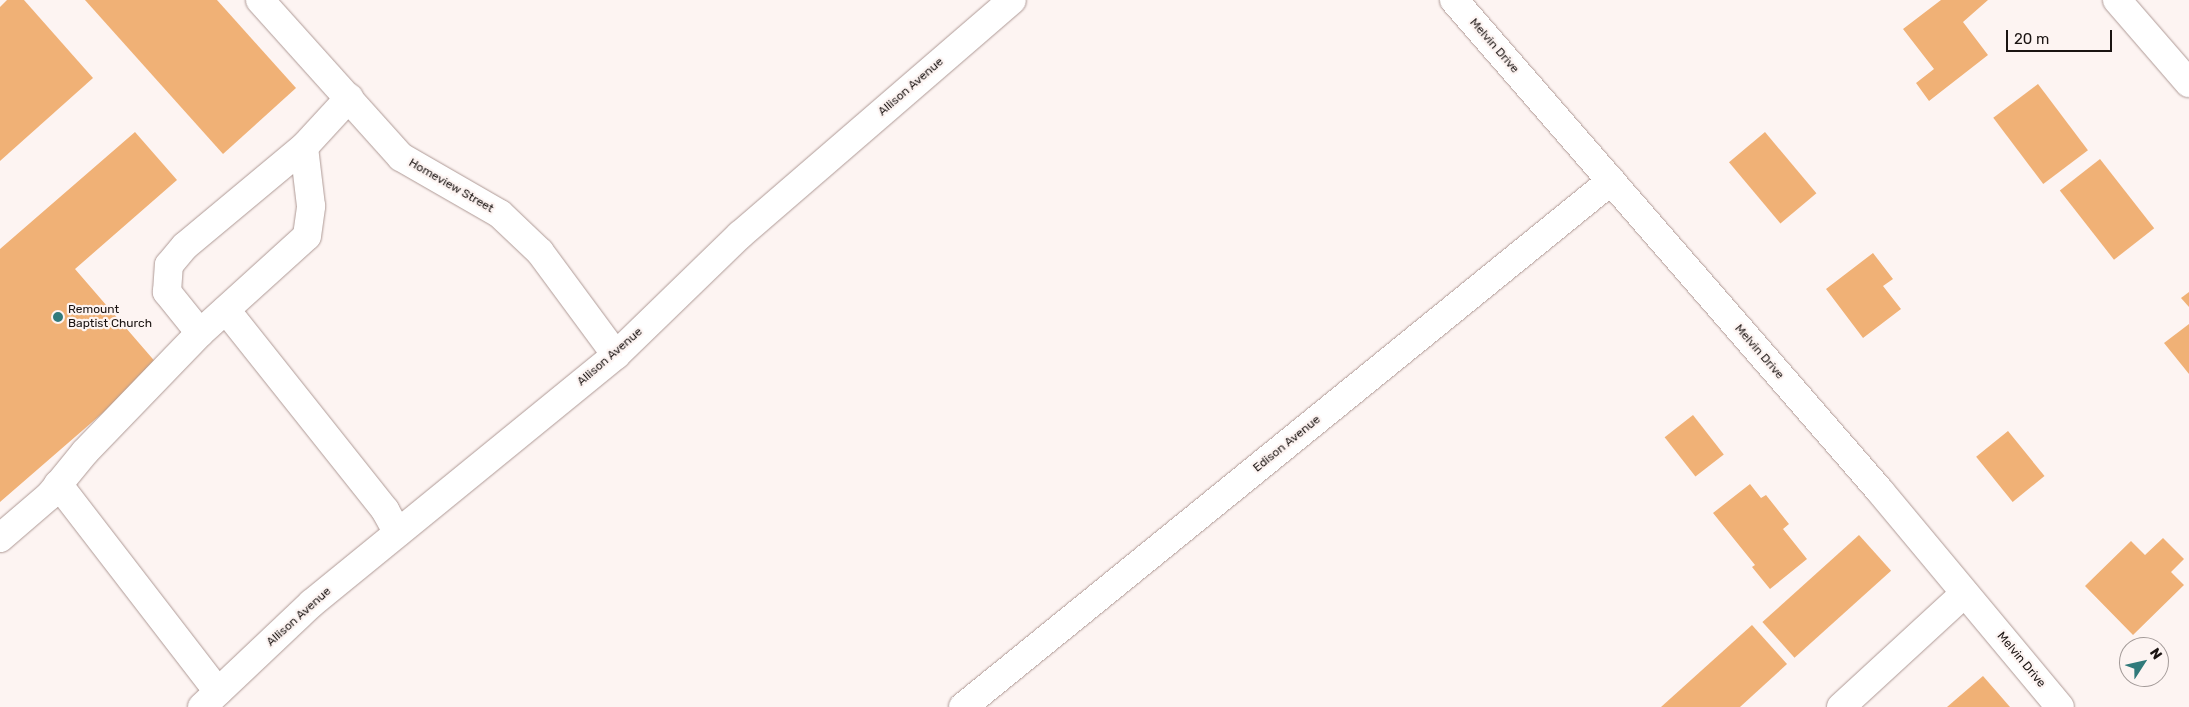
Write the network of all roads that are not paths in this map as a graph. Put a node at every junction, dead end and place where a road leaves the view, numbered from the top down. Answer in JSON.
{"nodes":[{"id":1,"x":260,"y":0,"type":"edge"},
{"id":2,"x":1012,"y":0,"type":"edge"},
{"id":3,"x":1454,"y":0,"type":"edge"},
{"id":4,"x":2117,"y":0,"type":"edge"},
{"id":5,"x":2189,"y":83,"type":"edge"},
{"id":6,"x":349,"y":98,"type":"junction"},
{"id":7,"x":304,"y":147,"type":"junction"},
{"id":8,"x":1610,"y":181,"type":"junction"},
{"id":9,"x":226,"y":310,"type":"junction"},
{"id":10,"x":200,"y":333,"type":"junction"},
{"id":11,"x":616,"y":355,"type":"junction"},
{"id":12,"x":58,"y":484,"type":"junction"},
{"id":13,"x":398,"y":533,"type":"junction"},
{"id":14,"x":0,"y":538,"type":"edge"},
{"id":15,"x":1965,"y":593,"type":"junction"},
{"id":16,"x":210,"y":699,"type":"edge"},
{"id":17,"x":963,"y":707,"type":"edge"},
{"id":18,"x":1841,"y":707,"type":"edge"},
{"id":19,"x":2060,"y":707,"type":"edge"}],
"edges":[{"from":1,"to":6,"type":"street","name":"Homeview Street"},
{"from":2,"to":11,"type":"street","name":"Allison Avenue"},
{"from":3,"to":8,"type":"street","name":"Melvin Drive"},
{"from":4,"to":5,"type":"street"},
{"from":6,"to":7,"type":"street"},
{"from":6,"to":11,"type":"street","name":"Homeview Street"},
{"from":7,"to":9,"type":"street"},
{"from":7,"to":10,"type":"street"},
{"from":8,"to":15,"type":"street","name":"Melvin Drive"},
{"from":8,"to":17,"type":"street","name":"Edison Avenue"},
{"from":9,"to":10,"type":"street"},
{"from":9,"to":13,"type":"street"},
{"from":10,"to":12,"type":"street"},
{"from":11,"to":13,"type":"street","name":"Allison Avenue"},
{"from":12,"to":14,"type":"street"},
{"from":12,"to":16,"type":"street"},
{"from":13,"to":16,"type":"street","name":"Allison Avenue"},
{"from":15,"to":18,"type":"street"},
{"from":15,"to":19,"type":"street","name":"Melvin Drive"}]}
